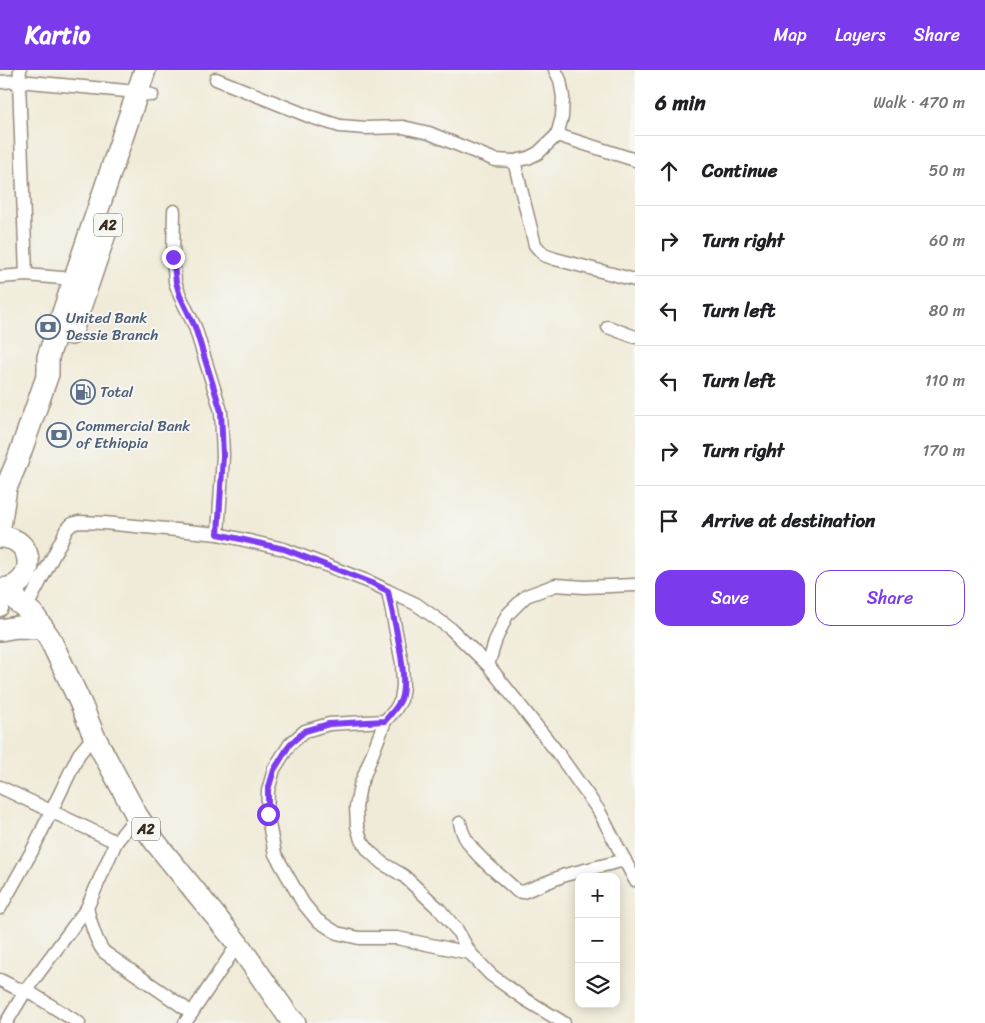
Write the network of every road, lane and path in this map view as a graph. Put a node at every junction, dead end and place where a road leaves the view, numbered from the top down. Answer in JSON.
{"nodes":[{"id":1,"x":145,"y":70,"type":"edge"},
{"id":2,"x":160,"y":70,"type":"edge"},
{"id":3,"x":555,"y":70,"type":"edge"},
{"id":4,"x":20,"y":76,"type":"edge"},
{"id":5,"x":216,"y":79,"type":"dead end"},
{"id":6,"x":0,"y":82,"type":"edge"},
{"id":7,"x":144,"y":94,"type":"junction"},
{"id":8,"x":557,"y":135,"type":"junction"},
{"id":9,"x":635,"y":160,"type":"edge"},
{"id":10,"x":514,"y":162,"type":"junction"},
{"id":11,"x":174,"y":211,"type":"dead end"},
{"id":12,"x":26,"y":275,"type":"junction"},
{"id":13,"x":0,"y":277,"type":"edge"},
{"id":14,"x":635,"y":280,"type":"edge"},
{"id":15,"x":82,"y":281,"type":"junction"},
{"id":16,"x":608,"y":327,"type":"dead end"},
{"id":17,"x":635,"y":337,"type":"edge"},
{"id":18,"x":7,"y":479,"type":"edge"},
{"id":19,"x":0,"y":526,"type":"edge"},
{"id":20,"x":218,"y":534,"type":"junction"},
{"id":21,"x":0,"y":537,"type":"edge"},
{"id":22,"x":22,"y":545,"type":"junction"},
{"id":23,"x":635,"y":585,"type":"edge"},
{"id":24,"x":8,"y":591,"type":"edge"},
{"id":25,"x":388,"y":591,"type":"junction"},
{"id":26,"x":36,"y":614,"type":"junction"},
{"id":27,"x":0,"y":630,"type":"edge"},
{"id":28,"x":488,"y":665,"type":"junction"},
{"id":29,"x":385,"y":721,"type":"junction"},
{"id":30,"x":94,"y":736,"type":"junction"},
{"id":31,"x":0,"y":787,"type":"edge"},
{"id":32,"x":51,"y":812,"type":"junction"},
{"id":33,"x":136,"y":816,"type":"junction"},
{"id":34,"x":460,"y":823,"type":"dead end"},
{"id":35,"x":116,"y":842,"type":"junction"},
{"id":36,"x":625,"y":860,"type":"junction"},
{"id":37,"x":635,"y":880,"type":"edge"},
{"id":38,"x":0,"y":908,"type":"edge"},
{"id":39,"x":86,"y":908,"type":"junction"},
{"id":40,"x":238,"y":944,"type":"junction"},
{"id":41,"x":470,"y":953,"type":"junction"},
{"id":42,"x":0,"y":980,"type":"edge"},
{"id":43,"x":26,"y":990,"type":"junction"},
{"id":44,"x":189,"y":1018,"type":"edge"},
{"id":45,"x":289,"y":1021,"type":"edge"},
{"id":46,"x":6,"y":1023,"type":"edge"},
{"id":47,"x":79,"y":1023,"type":"edge"},
{"id":48,"x":564,"y":1023,"type":"edge"}],
"edges":[{"from":1,"to":7,"type":"highway","number":"A2"},
{"from":2,"to":7,"type":"highway","number":"A2"},
{"from":3,"to":8,"type":"street"},
{"from":4,"to":6,"type":"street"},
{"from":4,"to":7,"type":"street"},
{"from":4,"to":12,"type":"street"},
{"from":5,"to":10,"type":"street"},
{"from":7,"to":15,"type":"highway","number":"A2"},
{"from":8,"to":9,"type":"street"},
{"from":8,"to":10,"type":"street"},
{"from":10,"to":14,"type":"street"},
{"from":11,"to":20,"type":"street"},
{"from":12,"to":13,"type":"street"},
{"from":12,"to":15,"type":"street"},
{"from":15,"to":18,"type":"highway","number":"A2"},
{"from":16,"to":17,"type":"street"},
{"from":18,"to":19,"type":"highway","number":"A2"},
{"from":18,"to":22,"type":"highway","number":"A2"},
{"from":20,"to":25,"type":"street"},
{"from":20,"to":26,"type":"street"},
{"from":21,"to":22,"type":"highway"},
{"from":22,"to":24,"type":"highway","number":"A2"},
{"from":23,"to":28,"type":"street"},
{"from":24,"to":26,"type":"highway","number":"A2"},
{"from":25,"to":28,"type":"street"},
{"from":25,"to":29,"type":"street"},
{"from":26,"to":27,"type":"highway"},
{"from":26,"to":30,"type":"highway","number":"A2"},
{"from":28,"to":36,"type":"street"},
{"from":29,"to":41,"type":"street"},
{"from":29,"to":41,"type":"street"},
{"from":30,"to":32,"type":"street"},
{"from":30,"to":33,"type":"highway","number":"A2"},
{"from":31,"to":32,"type":"street"},
{"from":32,"to":35,"type":"street"},
{"from":32,"to":38,"type":"street"},
{"from":33,"to":35,"type":"street"},
{"from":33,"to":40,"type":"highway","number":"A2"},
{"from":34,"to":36,"type":"street"},
{"from":35,"to":39,"type":"street"},
{"from":36,"to":37,"type":"street"},
{"from":39,"to":43,"type":"street"},
{"from":39,"to":44,"type":"street"},
{"from":40,"to":44,"type":"street"},
{"from":40,"to":45,"type":"highway","number":"A2"},
{"from":41,"to":48,"type":"street"},
{"from":42,"to":43,"type":"street"},
{"from":43,"to":46,"type":"street"},
{"from":43,"to":47,"type":"street"}]}
